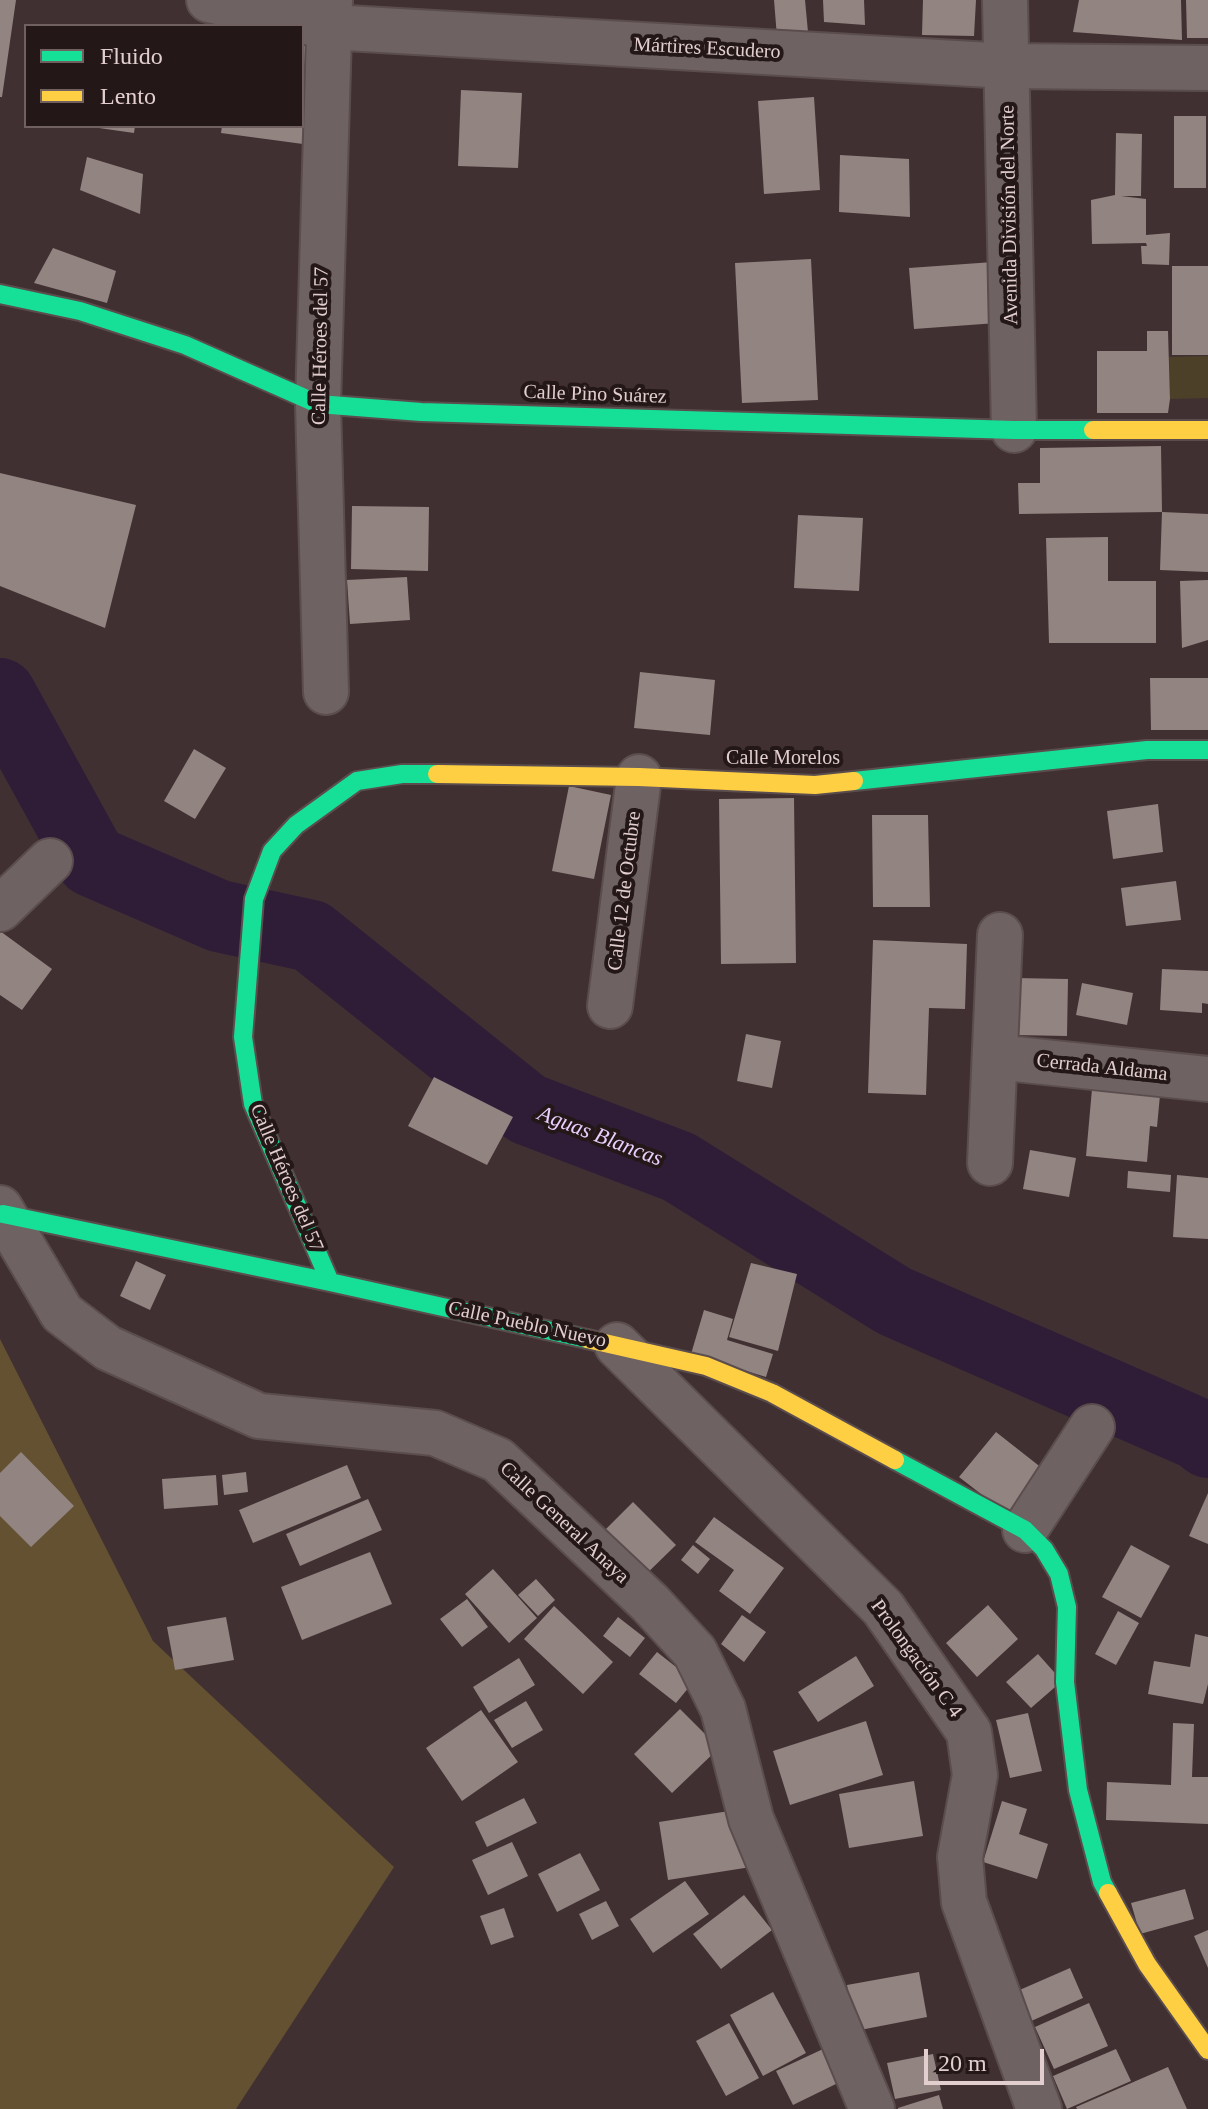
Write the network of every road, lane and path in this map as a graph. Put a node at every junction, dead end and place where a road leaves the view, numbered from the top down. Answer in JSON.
{"nodes":[{"id":1,"x":209,"y":0,"type":"edge"},
{"id":2,"x":1005,"y":0,"type":"edge"},
{"id":3,"x":329,"y":14,"type":"edge"},
{"id":4,"x":1008,"y":66,"type":"junction"},
{"id":5,"x":1208,"y":68,"type":"edge"},
{"id":6,"x":0,"y":294,"type":"edge"},
{"id":7,"x":318,"y":404,"type":"junction"},
{"id":8,"x":1014,"y":430,"type":"junction"},
{"id":9,"x":1208,"y":430,"type":"edge"},
{"id":10,"x":326,"y":692,"type":"dead end"},
{"id":11,"x":1208,"y":750,"type":"edge"},
{"id":12,"x":639,"y":777,"type":"junction"},
{"id":13,"x":357,"y":781,"type":"joint"},
{"id":14,"x":50,"y":861,"type":"dead end"},
{"id":15,"x":0,"y":909,"type":"edge"},
{"id":16,"x":1000,"y":935,"type":"dead end"},
{"id":17,"x":610,"y":1006,"type":"dead end"},
{"id":18,"x":996,"y":1057,"type":"junction"},
{"id":19,"x":1208,"y":1079,"type":"edge"},
{"id":20,"x":990,"y":1163,"type":"dead end"},
{"id":21,"x":2,"y":1211,"type":"edge"},
{"id":22,"x":330,"y":1282,"type":"junction"},
{"id":23,"x":617,"y":1345,"type":"junction"},
{"id":24,"x":1092,"y":1427,"type":"dead end"},
{"id":25,"x":1025,"y":1530,"type":"junction"},
{"id":26,"x":1208,"y":2050,"type":"edge"},
{"id":27,"x":872,"y":2109,"type":"edge"},
{"id":28,"x":1039,"y":2109,"type":"edge"}],
"edges":[{"from":1,"to":3,"type":"street","name":"Mártires Escudero"},
{"from":2,"to":4,"type":"street","name":"Avenida División del Norte"},
{"from":3,"to":4,"type":"street","name":"Mártires Escudero"},
{"from":3,"to":7,"type":"street","name":"Calle Héroes del 57"},
{"from":4,"to":5,"type":"street","name":"Mártires Escudero"},
{"from":4,"to":8,"type":"street","name":"Avenida División del Norte"},
{"from":6,"to":7,"type":"street","name":"Calle Pino Suárez"},
{"from":7,"to":8,"type":"street","name":"Calle Pino Suárez"},
{"from":7,"to":10,"type":"street","name":"Calle Héroes del 57"},
{"from":8,"to":9,"type":"street","name":"Calle Pino Suárez"},
{"from":11,"to":12,"type":"street","name":"Calle Morelos"},
{"from":12,"to":13,"type":"street","name":"Calle Morelos"},
{"from":12,"to":17,"type":"street","name":"Calle 12 de Octubre"},
{"from":13,"to":22,"type":"street","name":"Calle Héroes del 57"},
{"from":14,"to":15,"type":"street"},
{"from":16,"to":18,"type":"street"},
{"from":18,"to":19,"type":"street","name":"Cerrada Aldama"},
{"from":18,"to":20,"type":"street"},
{"from":21,"to":22,"type":"street","name":"Calle Pueblo Nuevo"},
{"from":21,"to":27,"type":"street","name":"Calle General Anaya"},
{"from":22,"to":23,"type":"street","name":"Calle Pueblo Nuevo"},
{"from":23,"to":25,"type":"street","name":"Calle Pueblo Nuevo"},
{"from":23,"to":28,"type":"street","name":"Prolongación C 4"},
{"from":24,"to":25,"type":"street"},
{"from":25,"to":26,"type":"street","name":"Calle Pueblo Nuevo"}]}
